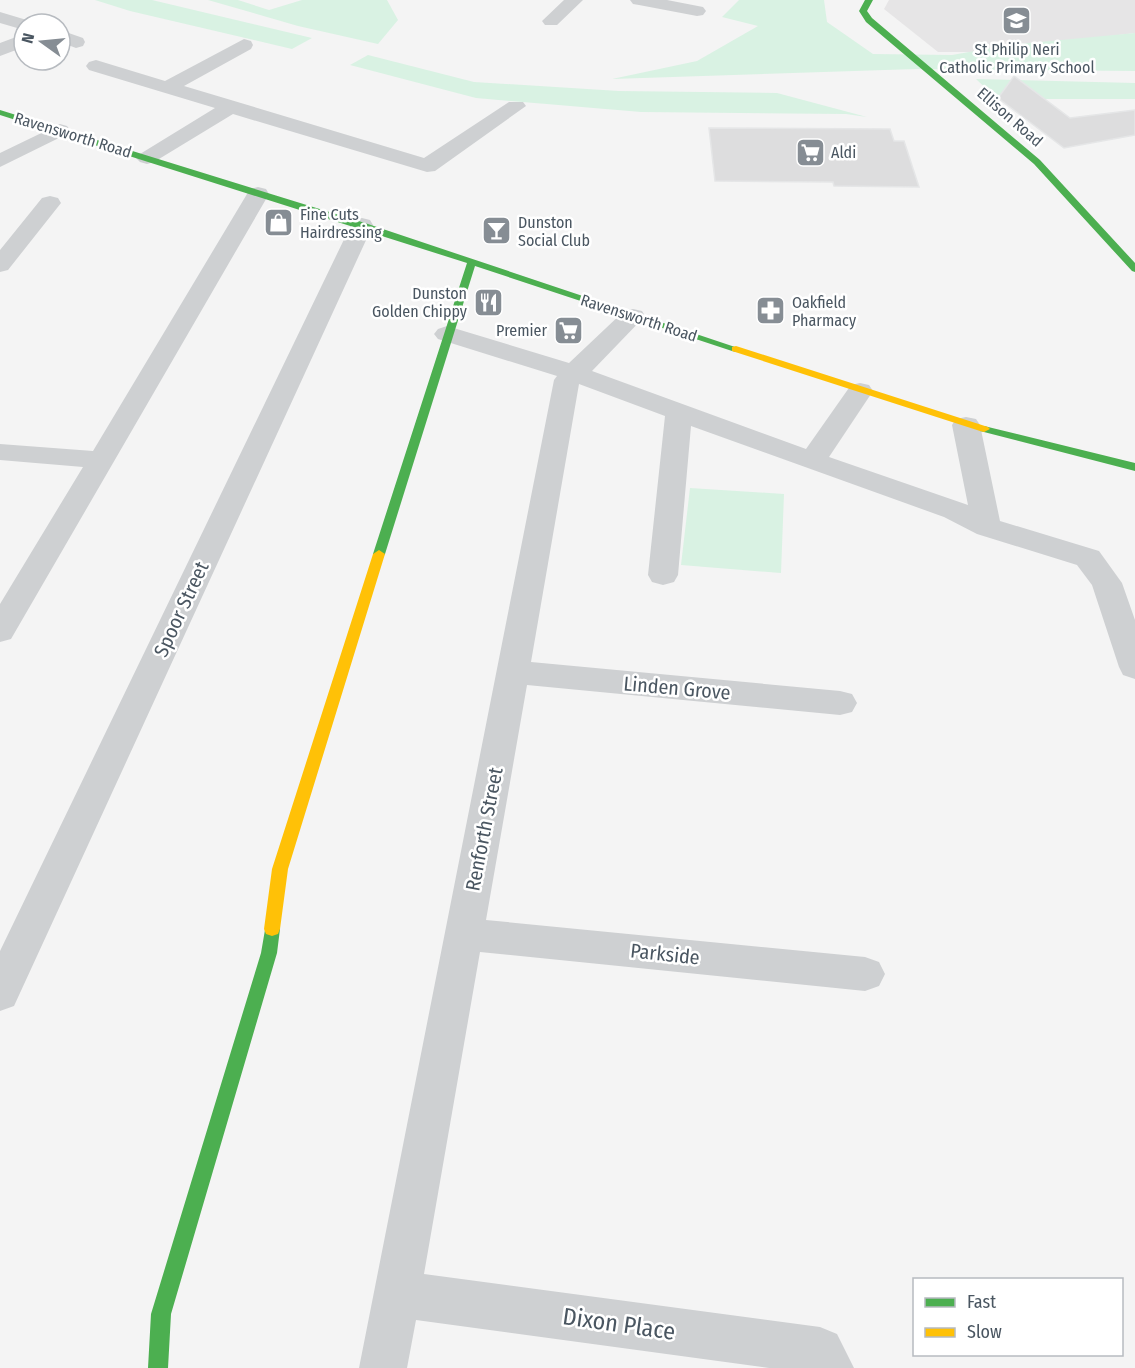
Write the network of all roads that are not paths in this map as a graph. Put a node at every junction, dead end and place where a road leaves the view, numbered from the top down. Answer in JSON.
{"nodes":[{"id":1,"x":574,"y":0,"type":"edge"},
{"id":2,"x":639,"y":0,"type":"edge"},
{"id":3,"x":869,"y":0,"type":"edge"},
{"id":4,"x":697,"y":11,"type":"dead end"},
{"id":5,"x":551,"y":21,"type":"dead end"},
{"id":6,"x":244,"y":45,"type":"dead end"},
{"id":7,"x":96,"y":66,"type":"dead end"},
{"id":8,"x":166,"y":88,"type":"junction"},
{"id":9,"x":516,"y":106,"type":"dead end"},
{"id":10,"x":229,"y":108,"type":"junction"},
{"id":11,"x":0,"y":112,"type":"edge"},
{"id":12,"x":60,"y":130,"type":"junction"},
{"id":13,"x":147,"y":158,"type":"junction"},
{"id":14,"x":0,"y":161,"type":"edge"},
{"id":15,"x":258,"y":194,"type":"junction"},
{"id":16,"x":50,"y":203,"type":"dead end"},
{"id":17,"x":362,"y":225,"type":"junction"},
{"id":18,"x":472,"y":261,"type":"junction"},
{"id":19,"x":0,"y":265,"type":"edge"},
{"id":20,"x":1135,"y":269,"type":"edge"},
{"id":21,"x":633,"y":316,"type":"junction"},
{"id":22,"x":447,"y":334,"type":"junction"},
{"id":23,"x":574,"y":373,"type":"junction"},
{"id":24,"x":860,"y":391,"type":"junction"},
{"id":25,"x":679,"y":412,"type":"junction"},
{"id":26,"x":966,"y":425,"type":"junction"},
{"id":27,"x":1,"y":452,"type":"edge"},
{"id":28,"x":815,"y":457,"type":"junction"},
{"id":29,"x":101,"y":460,"type":"junction"},
{"id":30,"x":1135,"y":467,"type":"edge"},
{"id":31,"x":987,"y":527,"type":"junction"},
{"id":32,"x":663,"y":575,"type":"dead end"},
{"id":33,"x":0,"y":631,"type":"edge"},
{"id":34,"x":1135,"y":667,"type":"edge"},
{"id":35,"x":513,"y":672,"type":"junction"},
{"id":36,"x":840,"y":703,"type":"dead end"},
{"id":37,"x":464,"y":934,"type":"junction"},
{"id":38,"x":865,"y":974,"type":"dead end"},
{"id":39,"x":0,"y":993,"type":"edge"},
{"id":40,"x":398,"y":1294,"type":"junction"},
{"id":41,"x":158,"y":1368,"type":"edge"},
{"id":42,"x":383,"y":1368,"type":"edge"},
{"id":43,"x":830,"y":1368,"type":"edge"}],
"edges":[{"from":1,"to":5,"type":"street"},
{"from":2,"to":4,"type":"street"},
{"from":3,"to":20,"type":"street","name":"Ellison Road"},
{"from":6,"to":8,"type":"street"},
{"from":7,"to":8,"type":"street"},
{"from":8,"to":10,"type":"street"},
{"from":9,"to":10,"type":"street"},
{"from":10,"to":13,"type":"street","name":"Ravensworth Road"},
{"from":11,"to":12,"type":"street","name":"Ravensworth Road"},
{"from":12,"to":13,"type":"street","name":"Ravensworth Road"},
{"from":12,"to":14,"type":"street"},
{"from":13,"to":15,"type":"street","name":"Ravensworth Road"},
{"from":15,"to":17,"type":"street","name":"Ravensworth Road"},
{"from":15,"to":29,"type":"street"},
{"from":16,"to":19,"type":"street"},
{"from":17,"to":18,"type":"street","name":"Ravensworth Road"},
{"from":17,"to":39,"type":"street","name":"Spoor Street"},
{"from":18,"to":21,"type":"street","name":"Ravensworth Road"},
{"from":18,"to":22,"type":"street"},
{"from":21,"to":23,"type":"street","name":"Renforth Street"},
{"from":21,"to":24,"type":"street","name":"Ravensworth Road"},
{"from":22,"to":23,"type":"street"},
{"from":22,"to":41,"type":"street"},
{"from":23,"to":25,"type":"street"},
{"from":23,"to":35,"type":"street","name":"Renforth Street"},
{"from":24,"to":26,"type":"street","name":"Ravensworth Road"},
{"from":24,"to":28,"type":"street"},
{"from":25,"to":28,"type":"street"},
{"from":25,"to":32,"type":"street"},
{"from":26,"to":30,"type":"street","name":"Ravensworth Road"},
{"from":26,"to":31,"type":"street"},
{"from":27,"to":29,"type":"street"},
{"from":28,"to":31,"type":"street"},
{"from":29,"to":33,"type":"street"},
{"from":31,"to":34,"type":"street"},
{"from":35,"to":36,"type":"street","name":"Linden Grove"},
{"from":35,"to":37,"type":"street","name":"Renforth Street"},
{"from":37,"to":38,"type":"street","name":"Parkside"},
{"from":37,"to":40,"type":"street","name":"Renforth Street"},
{"from":40,"to":42,"type":"street","name":"Renforth Street"},
{"from":40,"to":43,"type":"street","name":"Dixon Place"}]}
